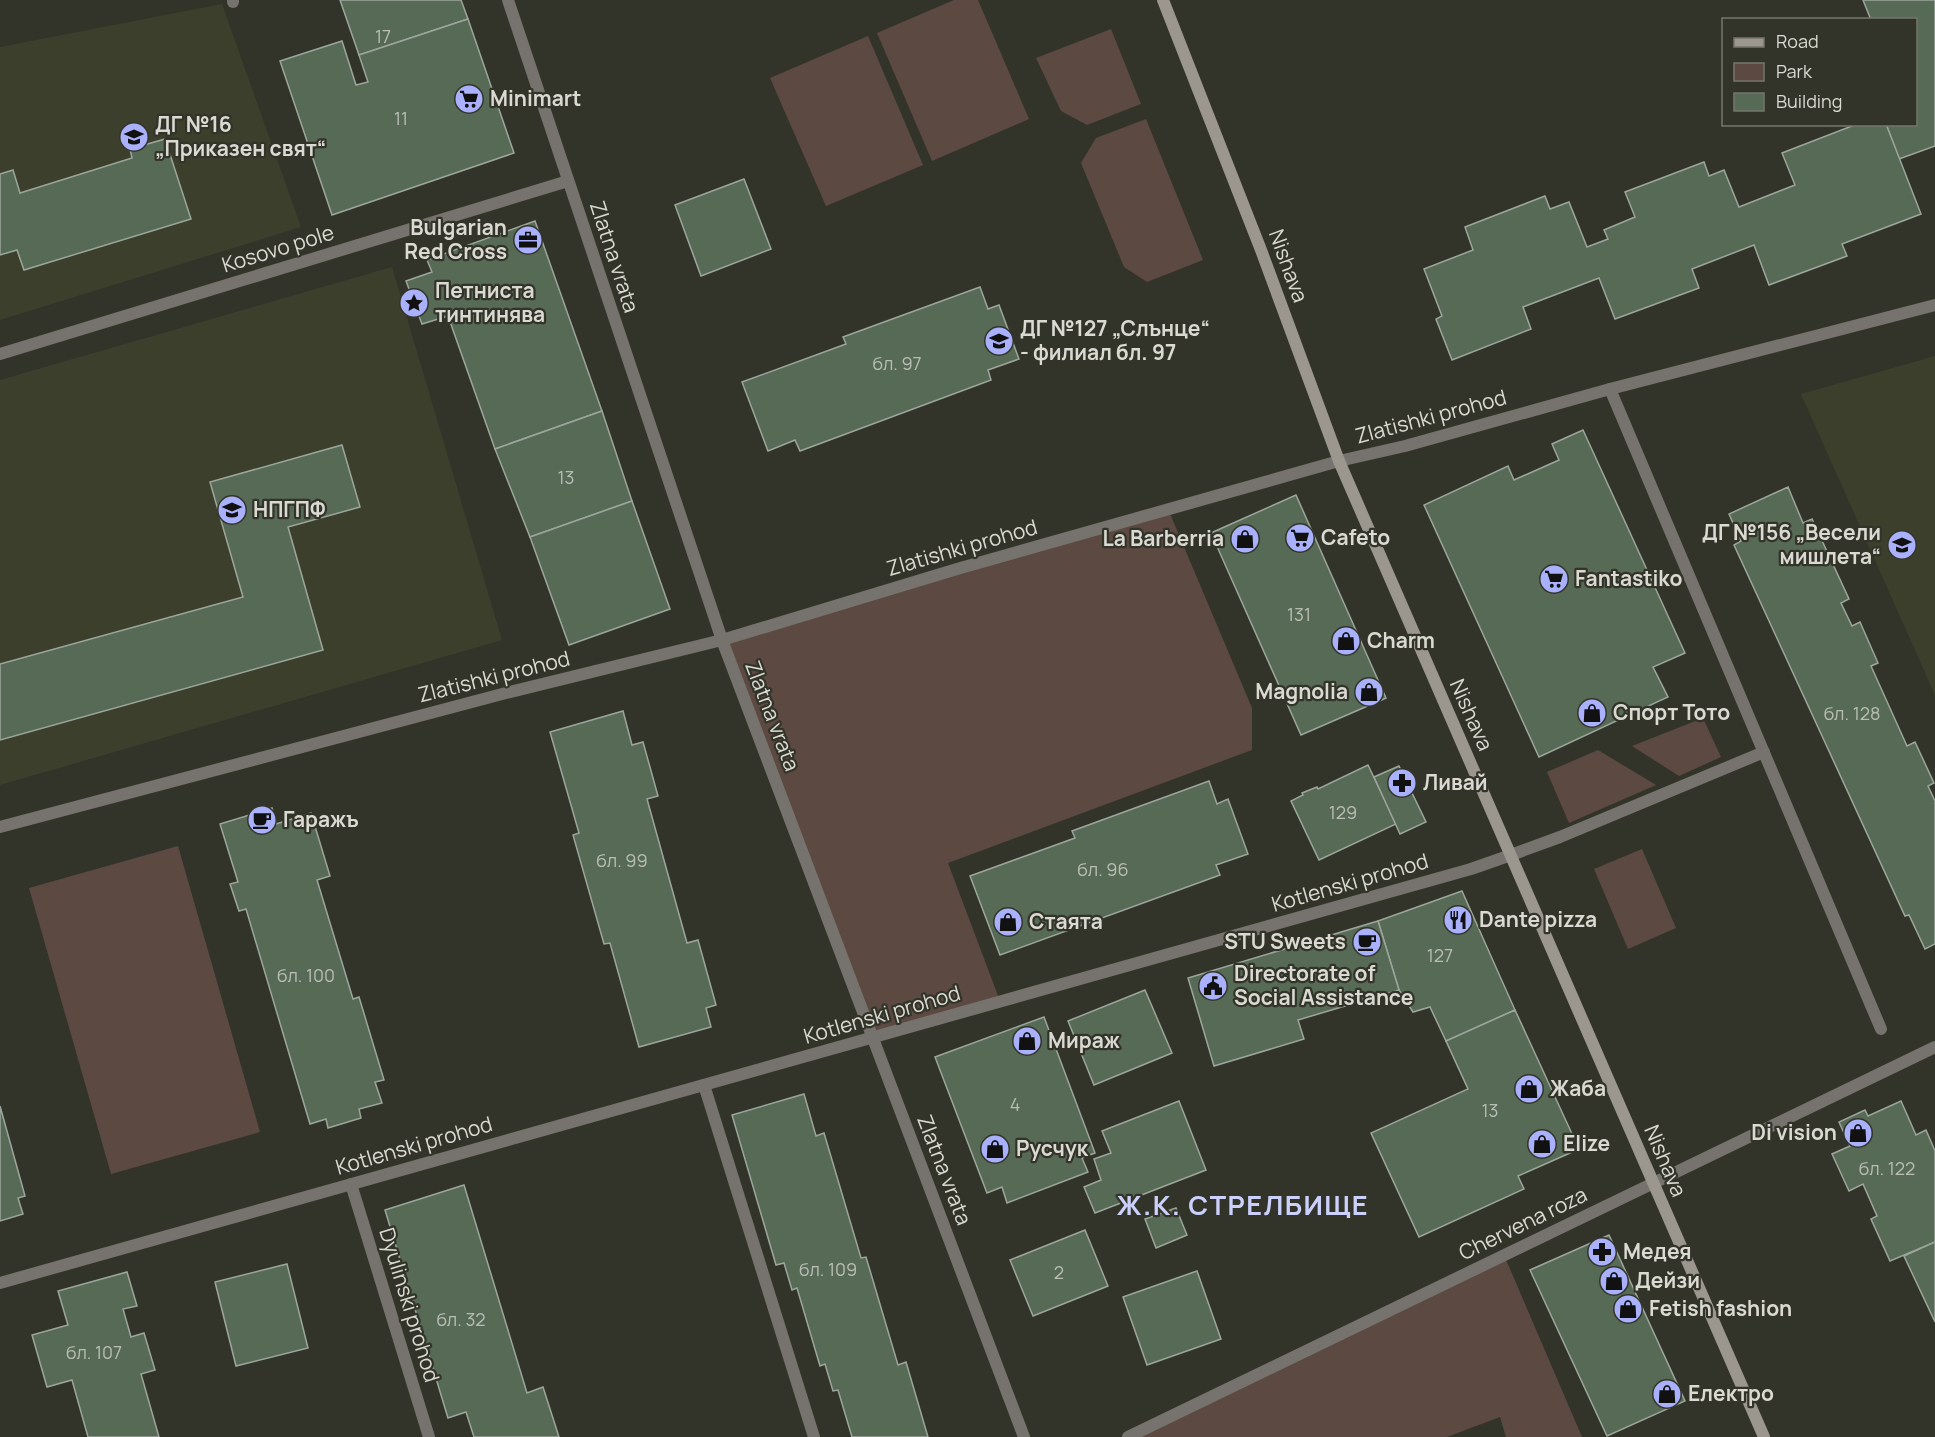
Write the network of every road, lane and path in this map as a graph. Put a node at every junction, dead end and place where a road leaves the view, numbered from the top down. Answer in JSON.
{"nodes":[{"id":1,"x":508,"y":0,"type":"edge"},
{"id":2,"x":1163,"y":0,"type":"edge"},
{"id":3,"x":568,"y":181,"type":"junction"},
{"id":4,"x":1935,"y":305,"type":"edge"},
{"id":5,"x":0,"y":354,"type":"edge"},
{"id":6,"x":1610,"y":389,"type":"junction"},
{"id":7,"x":1339,"y":461,"type":"junction"},
{"id":8,"x":722,"y":640,"type":"junction"},
{"id":9,"x":1764,"y":752,"type":"junction"},
{"id":10,"x":0,"y":827,"type":"edge"},
{"id":11,"x":1511,"y":855,"type":"junction"},
{"id":12,"x":1881,"y":1029,"type":"dead end"},
{"id":13,"x":873,"y":1037,"type":"junction"},
{"id":14,"x":1935,"y":1047,"type":"edge"},
{"id":15,"x":704,"y":1085,"type":"junction"},
{"id":16,"x":1653,"y":1182,"type":"junction"},
{"id":17,"x":351,"y":1184,"type":"junction"},
{"id":18,"x":0,"y":1283,"type":"edge"},
{"id":19,"x":429,"y":1437,"type":"edge"},
{"id":20,"x":814,"y":1437,"type":"edge"},
{"id":21,"x":1024,"y":1437,"type":"edge"},
{"id":22,"x":1128,"y":1437,"type":"edge"},
{"id":23,"x":1764,"y":1437,"type":"edge"}],
"edges":[{"from":1,"to":3,"type":"street","name":"Zlatna vrata"},
{"from":2,"to":7,"type":"street","name":"Nishava"},
{"from":3,"to":5,"type":"street","name":"Kosovo pole"},
{"from":3,"to":8,"type":"street","name":"Zlatna vrata"},
{"from":4,"to":6,"type":"street","name":"Zlatishki prohod"},
{"from":6,"to":7,"type":"street","name":"Zlatishki prohod"},
{"from":6,"to":9,"type":"street"},
{"from":7,"to":8,"type":"street","name":"Zlatishki prohod"},
{"from":7,"to":11,"type":"street","name":"Nishava"},
{"from":8,"to":10,"type":"street","name":"Zlatishki prohod"},
{"from":8,"to":13,"type":"street","name":"Zlatna vrata"},
{"from":9,"to":11,"type":"street","name":"Kotlenski prohod"},
{"from":9,"to":12,"type":"street"},
{"from":11,"to":13,"type":"street","name":"Kotlenski prohod"},
{"from":11,"to":16,"type":"street","name":"Nishava"},
{"from":13,"to":15,"type":"street","name":"Kotlenski prohod"},
{"from":13,"to":21,"type":"street","name":"Zlatna vrata"},
{"from":14,"to":16,"type":"street","name":"Chervena roza"},
{"from":15,"to":17,"type":"street","name":"Kotlenski prohod"},
{"from":15,"to":20,"type":"street"},
{"from":16,"to":22,"type":"street","name":"Chervena roza"},
{"from":16,"to":23,"type":"street","name":"Nishava"},
{"from":17,"to":18,"type":"street","name":"Kotlenski prohod"},
{"from":17,"to":19,"type":"street","name":"Dyulinski prohod"}]}
